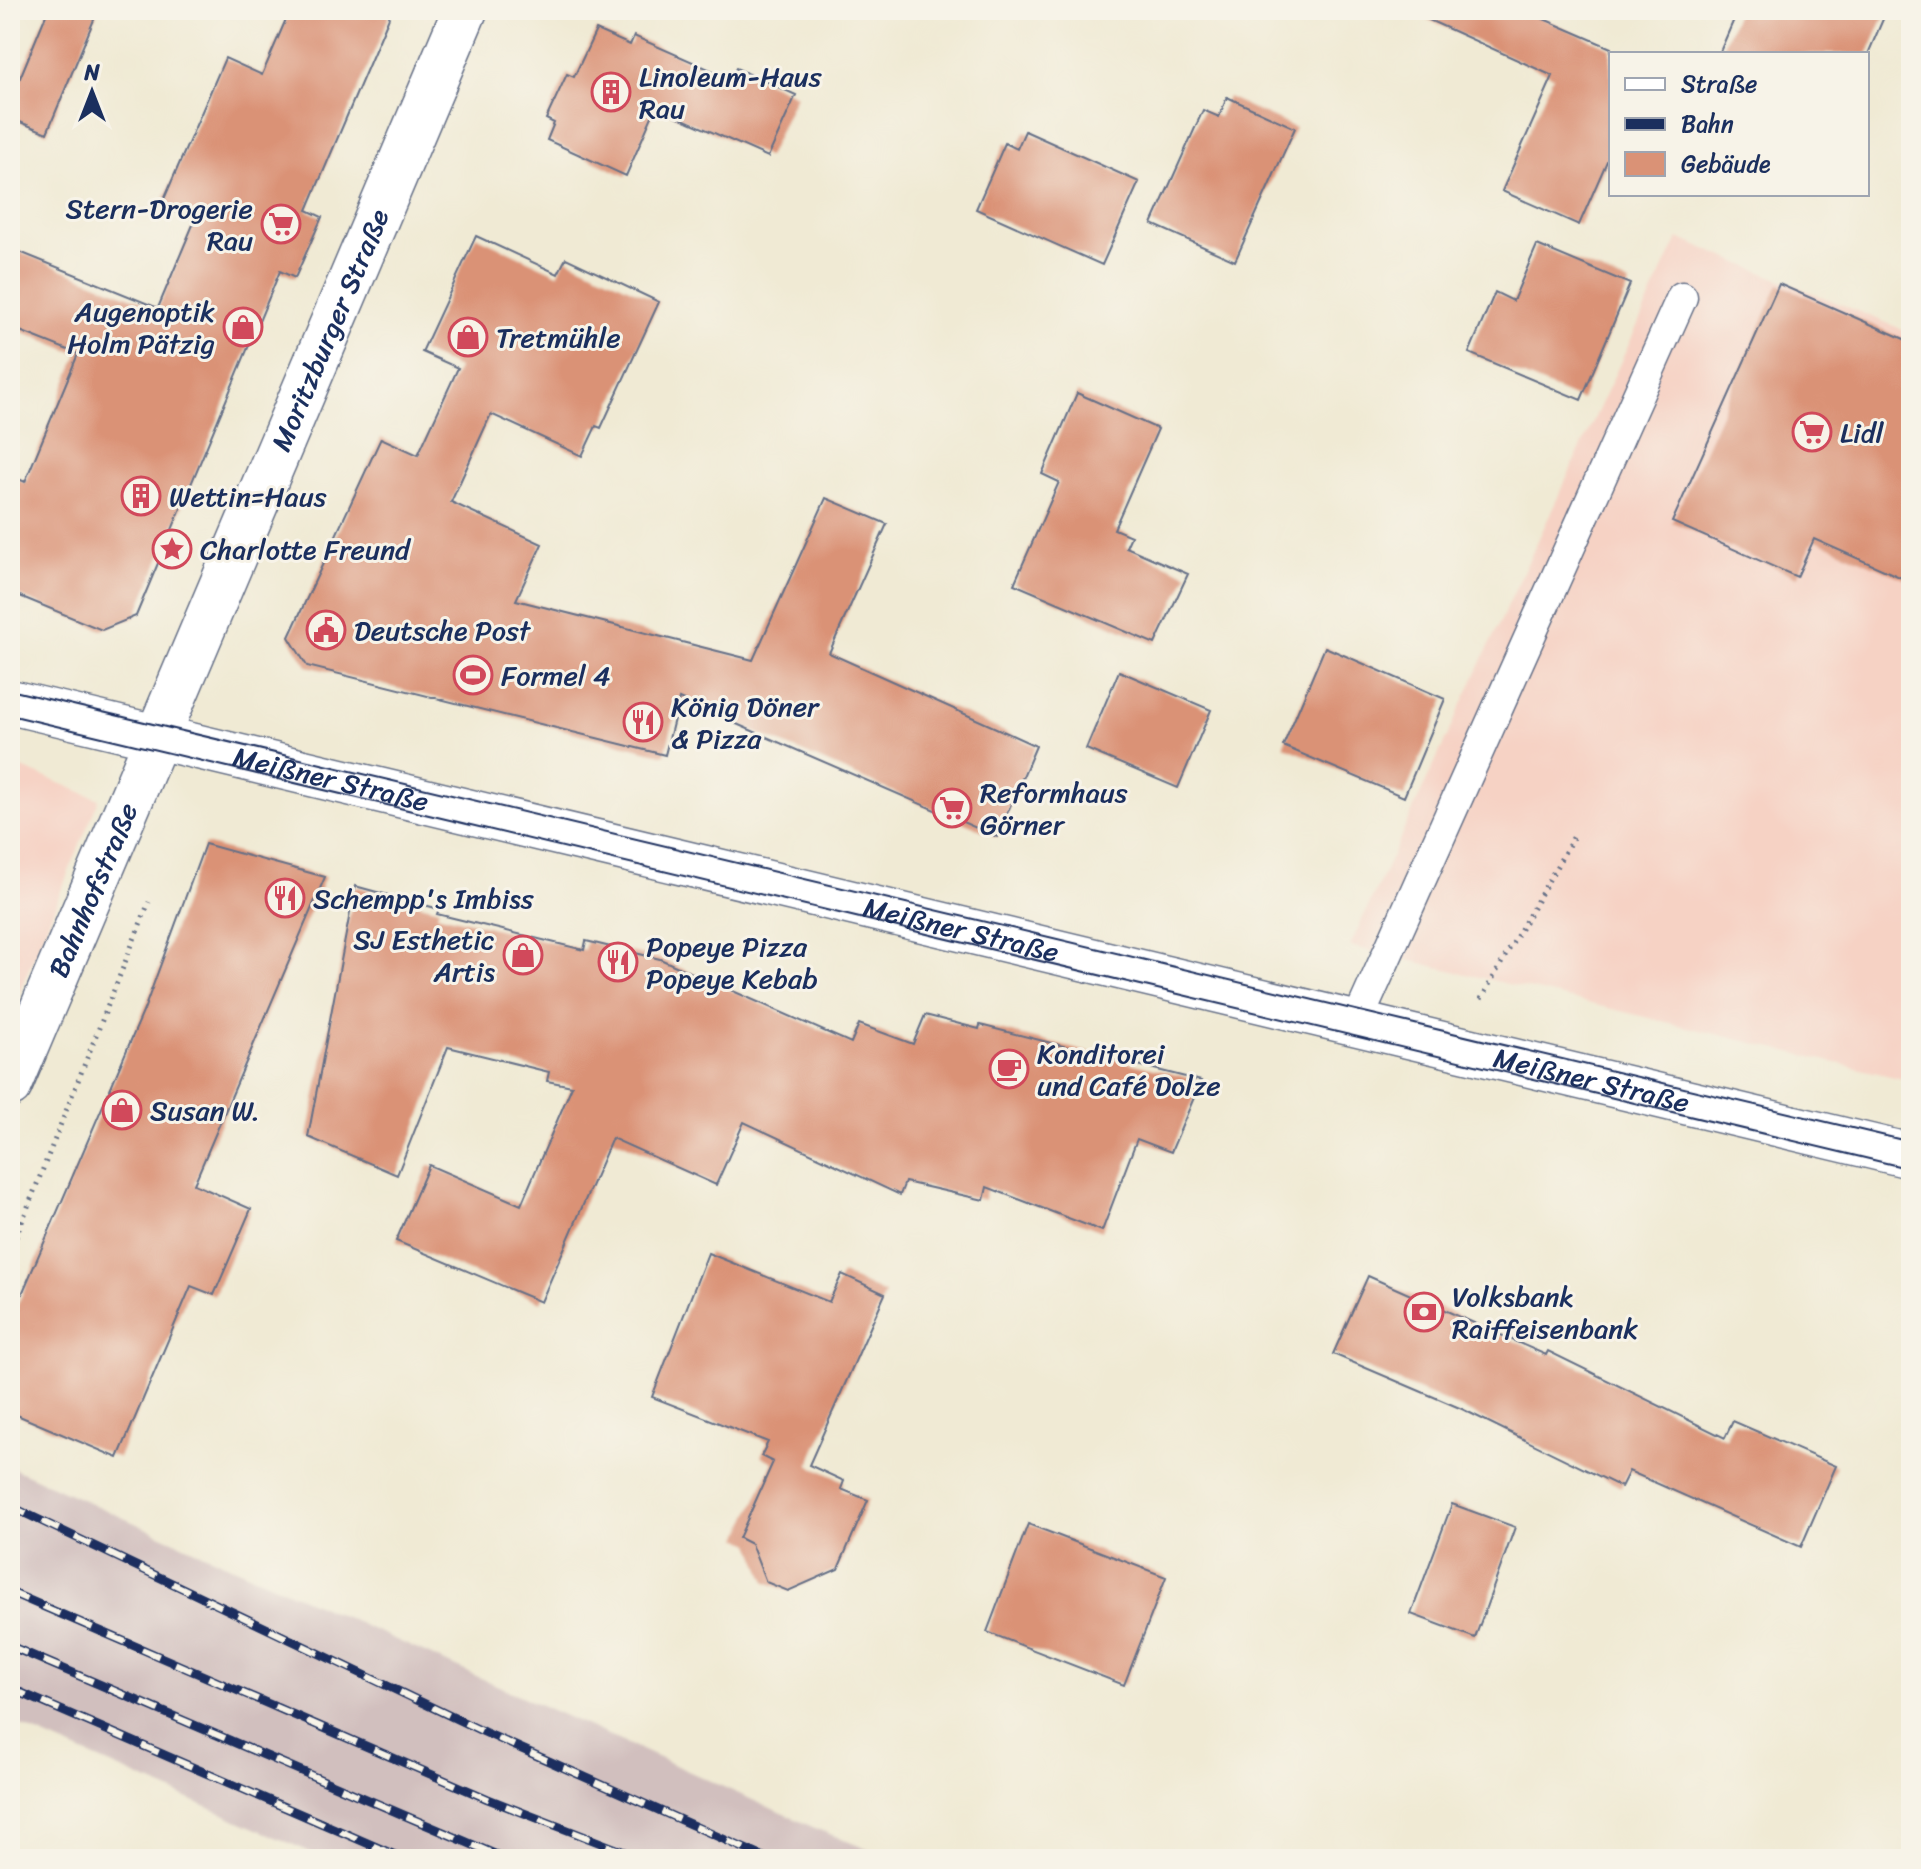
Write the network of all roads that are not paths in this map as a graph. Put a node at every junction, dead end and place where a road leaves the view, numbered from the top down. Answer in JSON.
{"nodes":[{"id":1,"x":465,"y":10,"type":"edge"},
{"id":2,"x":1682,"y":297,"type":"dead end"},
{"id":3,"x":10,"y":702,"type":"edge"},
{"id":4,"x":158,"y":738,"type":"junction"},
{"id":5,"x":1356,"y":1024,"type":"junction"},
{"id":6,"x":10,"y":1085,"type":"edge"},
{"id":7,"x":1911,"y":1156,"type":"edge"}],
"edges":[{"from":1,"to":4,"type":"main road","name":"Moritzburger Straße"},
{"from":2,"to":5,"type":"lane"},
{"from":3,"to":4,"type":"main road","name":"Meißner Straße"},
{"from":4,"to":5,"type":"main road","name":"Meißner Straße"},
{"from":4,"to":6,"type":"main road","name":"Bahnhofstraße"},
{"from":5,"to":7,"type":"main road","name":"Meißner Straße"}]}
